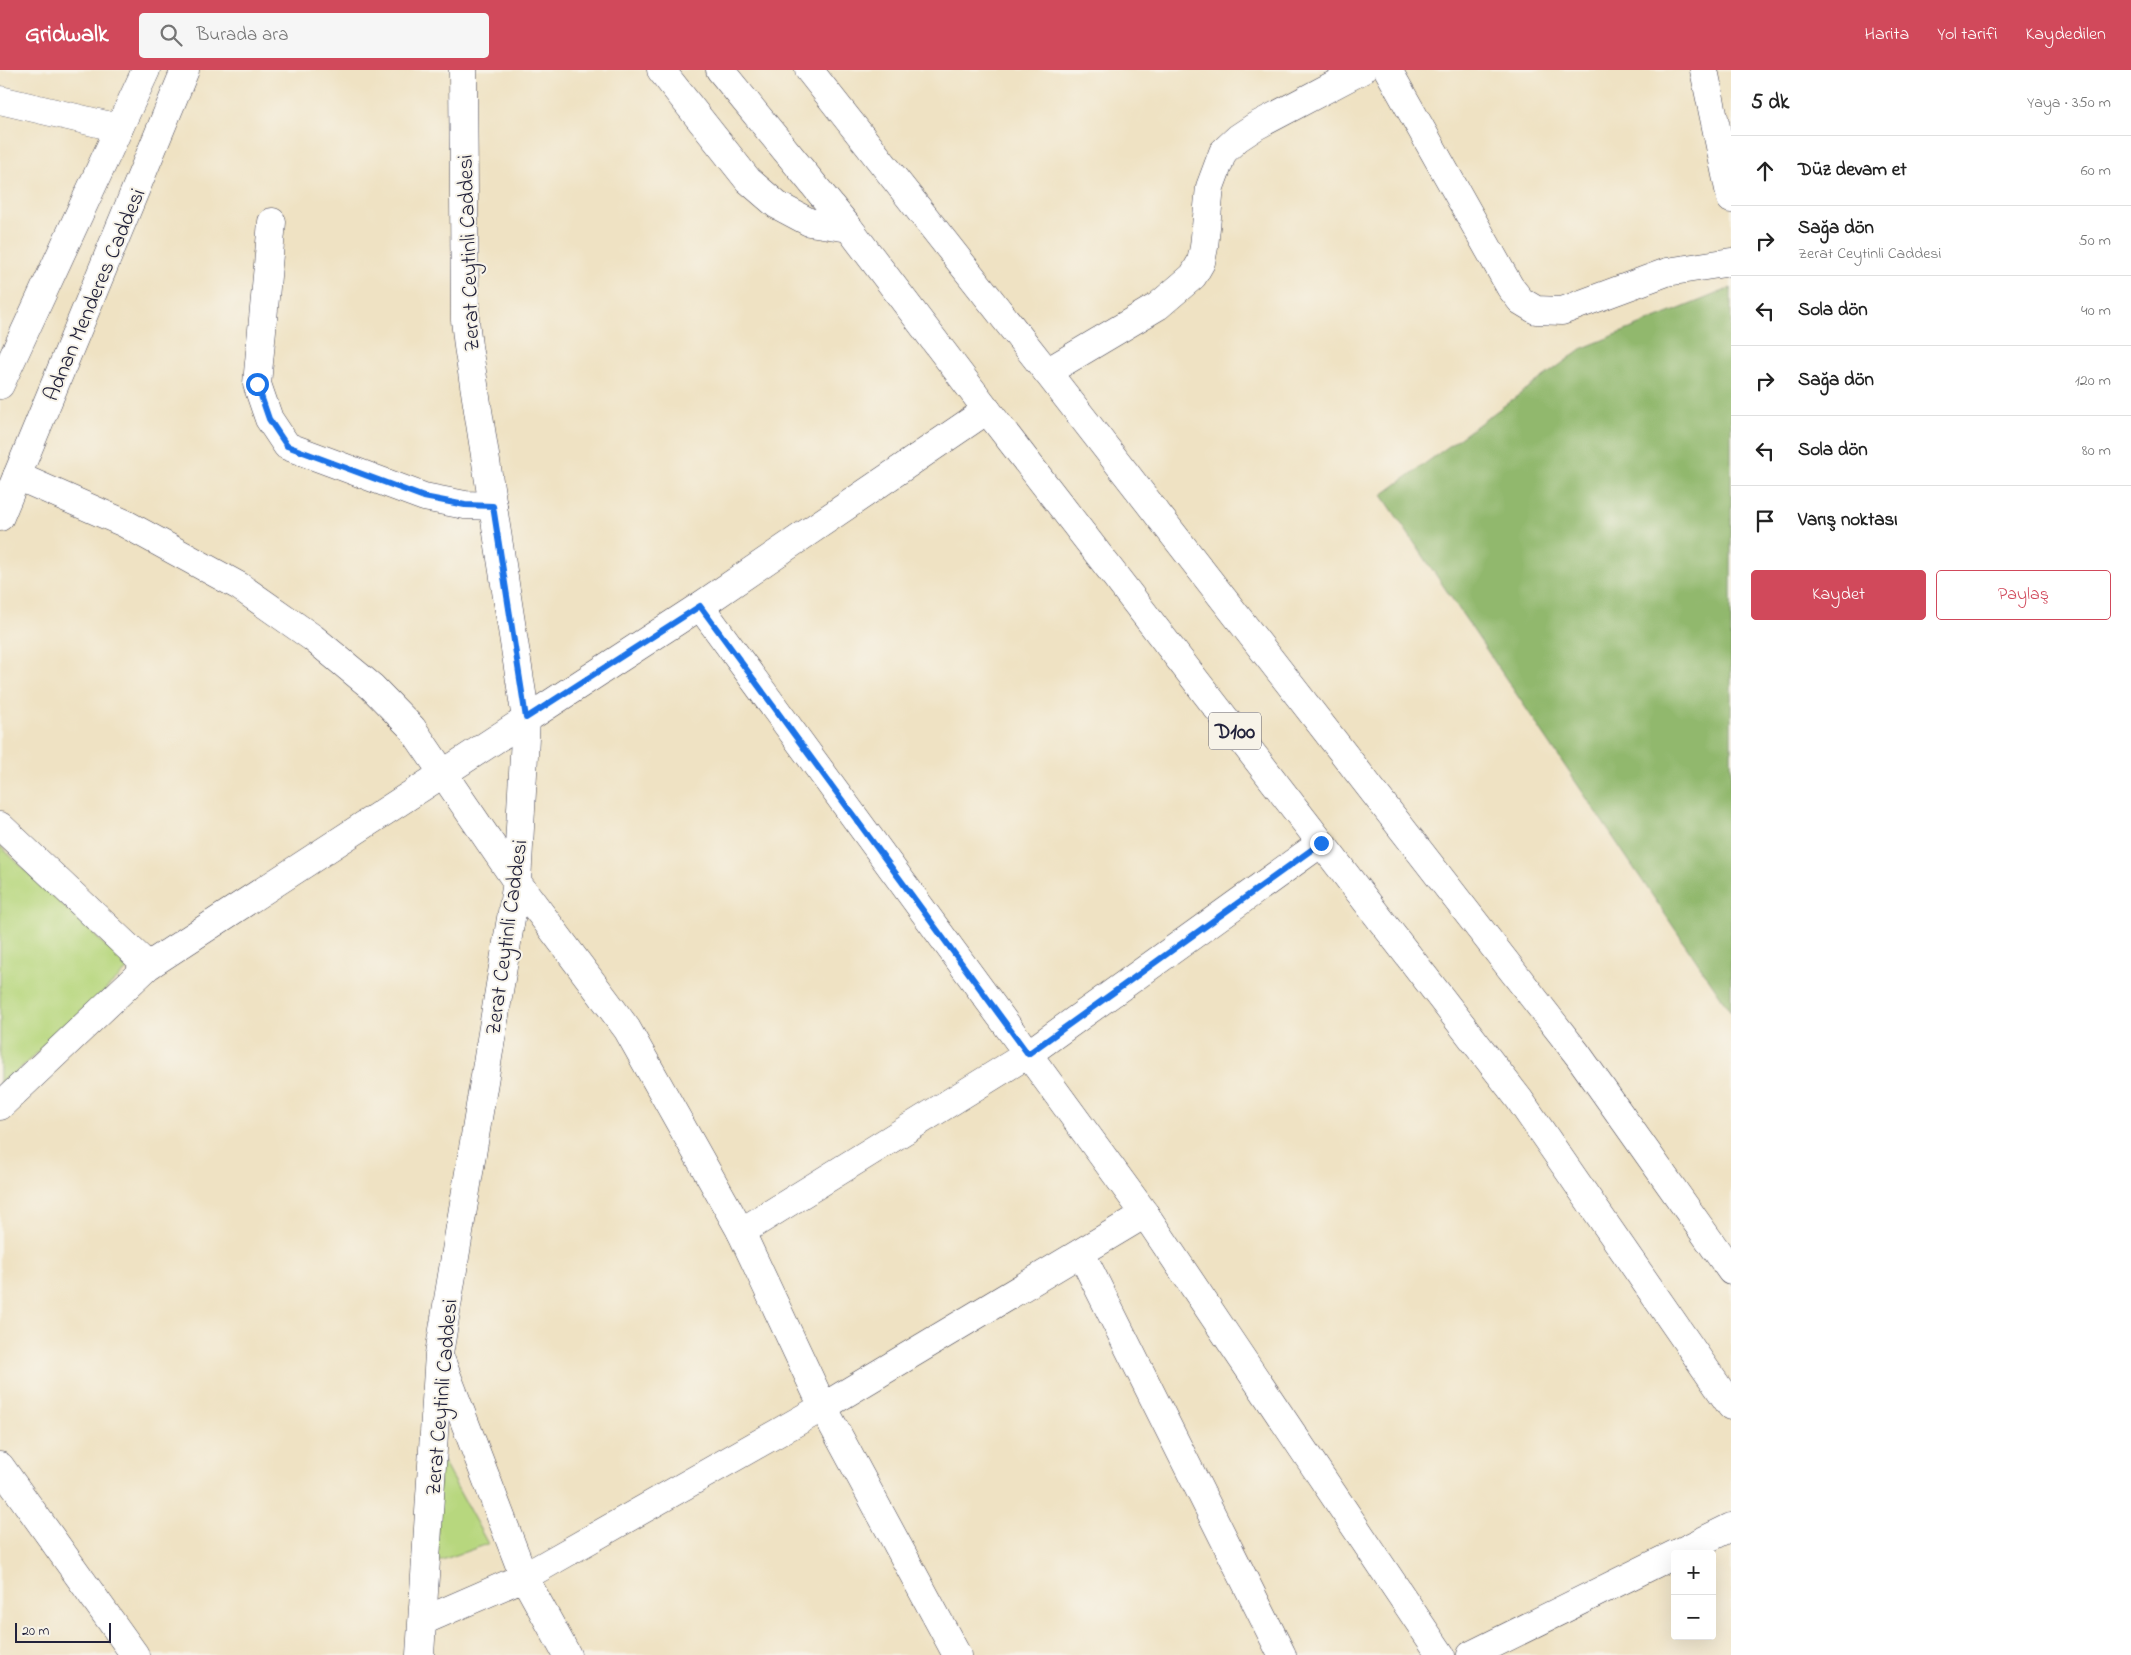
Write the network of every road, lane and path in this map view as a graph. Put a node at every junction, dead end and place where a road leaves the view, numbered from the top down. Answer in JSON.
{"nodes":[{"id":1,"x":146,"y":70,"type":"edge"},
{"id":2,"x":186,"y":70,"type":"edge"},
{"id":3,"x":462,"y":70,"type":"edge"},
{"id":4,"x":661,"y":70,"type":"edge"},
{"id":5,"x":720,"y":70,"type":"edge"},
{"id":6,"x":1362,"y":70,"type":"edge"},
{"id":7,"x":1388,"y":70,"type":"edge"},
{"id":8,"x":1704,"y":70,"type":"edge"},
{"id":9,"x":817,"y":73,"type":"edge"},
{"id":10,"x":0,"y":100,"type":"edge"},
{"id":11,"x":119,"y":128,"type":"junction"},
{"id":12,"x":1731,"y":199,"type":"edge"},
{"id":13,"x":272,"y":222,"type":"dead end"},
{"id":14,"x":850,"y":228,"type":"junction"},
{"id":15,"x":1731,"y":262,"type":"edge"},
{"id":16,"x":1047,"y":372,"type":"junction"},
{"id":17,"x":0,"y":385,"type":"edge"},
{"id":18,"x":987,"y":410,"type":"junction"},
{"id":19,"x":18,"y":476,"type":"junction"},
{"id":20,"x":493,"y":506,"type":"junction"},
{"id":21,"x":0,"y":517,"type":"edge"},
{"id":22,"x":700,"y":606,"type":"junction"},
{"id":23,"x":526,"y":718,"type":"junction"},
{"id":24,"x":445,"y":773,"type":"junction"},
{"id":25,"x":0,"y":826,"type":"edge"},
{"id":26,"x":1321,"y":843,"type":"junction"},
{"id":27,"x":517,"y":882,"type":"junction"},
{"id":28,"x":148,"y":966,"type":"junction"},
{"id":29,"x":1028,"y":1054,"type":"junction"},
{"id":30,"x":0,"y":1106,"type":"edge"},
{"id":31,"x":1145,"y":1214,"type":"junction"},
{"id":32,"x":741,"y":1232,"type":"junction"},
{"id":33,"x":1081,"y":1253,"type":"junction"},
{"id":34,"x":1731,"y":1271,"type":"edge"},
{"id":35,"x":439,"y":1354,"type":"junction"},
{"id":36,"x":1731,"y":1406,"type":"edge"},
{"id":37,"x":823,"y":1407,"type":"junction"},
{"id":38,"x":0,"y":1466,"type":"edge"},
{"id":39,"x":1731,"y":1526,"type":"edge"},
{"id":40,"x":1683,"y":1550,"type":"edge"},
{"id":41,"x":1671,"y":1556,"type":"edge"},
{"id":42,"x":524,"y":1577,"type":"junction"},
{"id":43,"x":423,"y":1621,"type":"junction"},
{"id":44,"x":135,"y":1655,"type":"edge"},
{"id":45,"x":420,"y":1655,"type":"edge"},
{"id":46,"x":567,"y":1655,"type":"edge"},
{"id":47,"x":957,"y":1655,"type":"edge"},
{"id":48,"x":1282,"y":1655,"type":"edge"},
{"id":49,"x":1441,"y":1655,"type":"edge"},
{"id":50,"x":1471,"y":1655,"type":"edge"}],
"edges":[{"from":1,"to":11,"type":"main road","name":"Adnan Menderes Caddesi"},
{"from":2,"to":19,"type":"main road","name":"Adnan Menderes Caddesi"},
{"from":3,"to":20,"type":"main road","name":"Zerat Ceytinli Caddesi"},
{"from":4,"to":14,"type":"main road"},
{"from":5,"to":14,"type":"main road","number":"D100"},
{"from":6,"to":16,"type":"main road"},
{"from":7,"to":15,"type":"main road"},
{"from":8,"to":12,"type":"main road"},
{"from":9,"to":16,"type":"main road"},
{"from":10,"to":11,"type":"main road"},
{"from":11,"to":17,"type":"main road","name":"Adnan Menderes Caddesi"},
{"from":13,"to":20,"type":"main road"},
{"from":14,"to":18,"type":"main road","number":"D100"},
{"from":16,"to":34,"type":"main road"},
{"from":18,"to":22,"type":"main road"},
{"from":18,"to":26,"type":"main road","number":"D100"},
{"from":19,"to":21,"type":"main road","name":"Adnan Menderes Caddesi"},
{"from":19,"to":24,"type":"main road"},
{"from":20,"to":23,"type":"main road","name":"Zerat Ceytinli Caddesi"},
{"from":22,"to":23,"type":"main road"},
{"from":22,"to":29,"type":"main road"},
{"from":23,"to":24,"type":"main road"},
{"from":23,"to":27,"type":"main road","name":"Zerat Ceytinli Caddesi"},
{"from":24,"to":27,"type":"main road"},
{"from":24,"to":28,"type":"main road"},
{"from":25,"to":28,"type":"main road"},
{"from":26,"to":29,"type":"main road"},
{"from":26,"to":36,"type":"main road","number":"D100"},
{"from":27,"to":32,"type":"main road"},
{"from":27,"to":35,"type":"main road","name":"Zerat Ceytinli Caddesi"},
{"from":28,"to":30,"type":"main road"},
{"from":29,"to":31,"type":"main road"},
{"from":29,"to":32,"type":"main road"},
{"from":31,"to":33,"type":"main road"},
{"from":31,"to":49,"type":"main road"},
{"from":32,"to":37,"type":"main road"},
{"from":33,"to":37,"type":"main road"},
{"from":33,"to":48,"type":"main road"},
{"from":35,"to":42,"type":"main road"},
{"from":35,"to":43,"type":"main road","name":"Zerat Ceytinli Caddesi"},
{"from":37,"to":42,"type":"main road"},
{"from":37,"to":47,"type":"main road"},
{"from":38,"to":44,"type":"main road"},
{"from":39,"to":40,"type":"main road"},
{"from":41,"to":50,"type":"main road"},
{"from":42,"to":43,"type":"main road"},
{"from":42,"to":46,"type":"main road"},
{"from":43,"to":45,"type":"main road","name":"Zerat Ceytinli Caddesi"}]}
